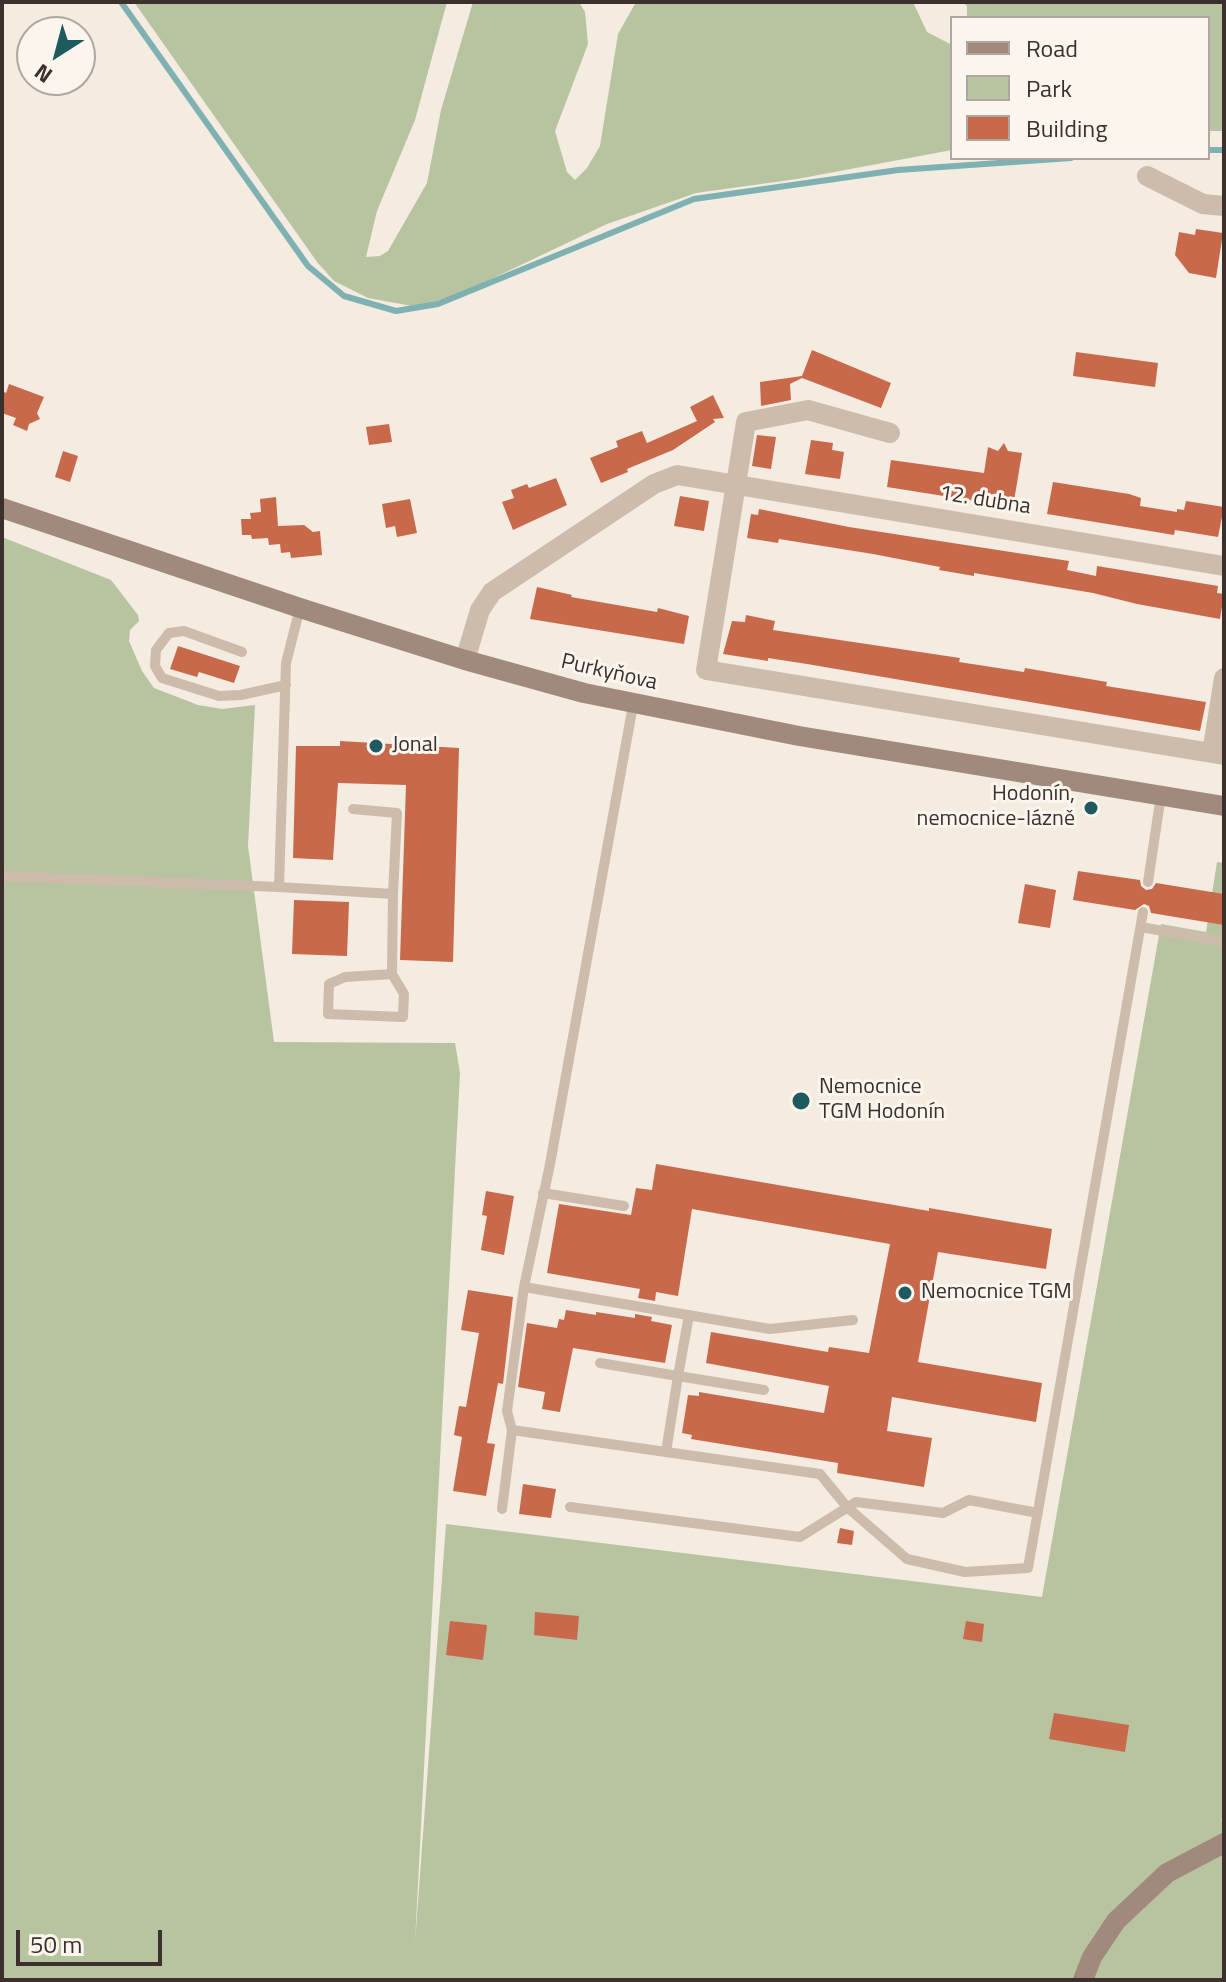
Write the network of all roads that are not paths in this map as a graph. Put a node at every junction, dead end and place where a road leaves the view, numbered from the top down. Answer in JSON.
{"nodes":[{"id":1,"x":1147,"y":176,"type":"dead end"},
{"id":2,"x":1224,"y":206,"type":"edge"},
{"id":3,"x":890,"y":433,"type":"dead end"},
{"id":4,"x":737,"y":484,"type":"junction"},
{"id":5,"x":2,"y":508,"type":"edge"},
{"id":6,"x":1224,"y":566,"type":"edge"},
{"id":7,"x":300,"y":608,"type":"junction"},
{"id":8,"x":242,"y":652,"type":"dead end"},
{"id":9,"x":465,"y":660,"type":"junction"},
{"id":10,"x":1224,"y":678,"type":"edge"},
{"id":11,"x":286,"y":685,"type":"junction"},
{"id":12,"x":633,"y":705,"type":"junction"},
{"id":13,"x":1218,"y":754,"type":"edge"},
{"id":14,"x":1161,"y":795,"type":"junction"},
{"id":15,"x":1224,"y":806,"type":"edge"},
{"id":16,"x":353,"y":809,"type":"dead end"},
{"id":17,"x":2,"y":876,"type":"edge"},
{"id":18,"x":1148,"y":882,"type":"dead end"},
{"id":19,"x":279,"y":887,"type":"junction"},
{"id":20,"x":393,"y":894,"type":"junction"},
{"id":21,"x":1143,"y":912,"type":"dead end"},
{"id":22,"x":1141,"y":927,"type":"junction"},
{"id":23,"x":1224,"y":942,"type":"edge"},
{"id":24,"x":392,"y":974,"type":"junction"},
{"id":25,"x":543,"y":1193,"type":"junction"},
{"id":26,"x":624,"y":1206,"type":"dead end"},
{"id":27,"x":524,"y":1287,"type":"junction"},
{"id":28,"x":689,"y":1315,"type":"junction"},
{"id":29,"x":853,"y":1320,"type":"dead end"},
{"id":30,"x":600,"y":1363,"type":"dead end"},
{"id":31,"x":678,"y":1376,"type":"junction"},
{"id":32,"x":764,"y":1390,"type":"dead end"},
{"id":33,"x":512,"y":1430,"type":"junction"},
{"id":34,"x":666,"y":1452,"type":"junction"},
{"id":35,"x":570,"y":1507,"type":"dead end"},
{"id":36,"x":847,"y":1507,"type":"junction"},
{"id":37,"x":502,"y":1509,"type":"dead end"},
{"id":38,"x":1038,"y":1513,"type":"junction"},
{"id":39,"x":1224,"y":1843,"type":"edge"},
{"id":40,"x":1083,"y":1980,"type":"edge"}],
"edges":[{"from":1,"to":2,"type":"street"},
{"from":3,"to":4,"type":"street"},
{"from":4,"to":6,"type":"street","name":"12. dubna"},
{"from":4,"to":9,"type":"street","name":"12. dubna"},
{"from":4,"to":13,"type":"street"},
{"from":5,"to":7,"type":"street","name":"Purkyňova"},
{"from":7,"to":9,"type":"street","name":"Purkyňova"},
{"from":7,"to":11,"type":"lane"},
{"from":8,"to":11,"type":"lane"},
{"from":9,"to":12,"type":"street","name":"Purkyňova"},
{"from":10,"to":13,"type":"street"},
{"from":11,"to":19,"type":"lane"},
{"from":12,"to":14,"type":"street","name":"Purkyňova"},
{"from":12,"to":25,"type":"lane"},
{"from":14,"to":15,"type":"street","name":"Purkyňova"},
{"from":14,"to":18,"type":"lane"},
{"from":16,"to":20,"type":"lane"},
{"from":17,"to":19,"type":"lane"},
{"from":19,"to":20,"type":"lane"},
{"from":20,"to":24,"type":"lane"},
{"from":21,"to":22,"type":"lane"},
{"from":22,"to":23,"type":"lane"},
{"from":22,"to":38,"type":"lane"},
{"from":24,"to":24,"type":"lane"},
{"from":25,"to":26,"type":"lane"},
{"from":25,"to":27,"type":"lane"},
{"from":27,"to":28,"type":"lane"},
{"from":27,"to":33,"type":"lane"},
{"from":28,"to":29,"type":"lane"},
{"from":28,"to":31,"type":"lane"},
{"from":30,"to":31,"type":"lane"},
{"from":31,"to":32,"type":"lane"},
{"from":31,"to":34,"type":"lane"},
{"from":33,"to":34,"type":"lane"},
{"from":33,"to":37,"type":"lane"},
{"from":34,"to":36,"type":"lane"},
{"from":35,"to":36,"type":"lane"},
{"from":36,"to":38,"type":"lane"},
{"from":36,"to":38,"type":"lane"},
{"from":39,"to":40,"type":"street"}]}
